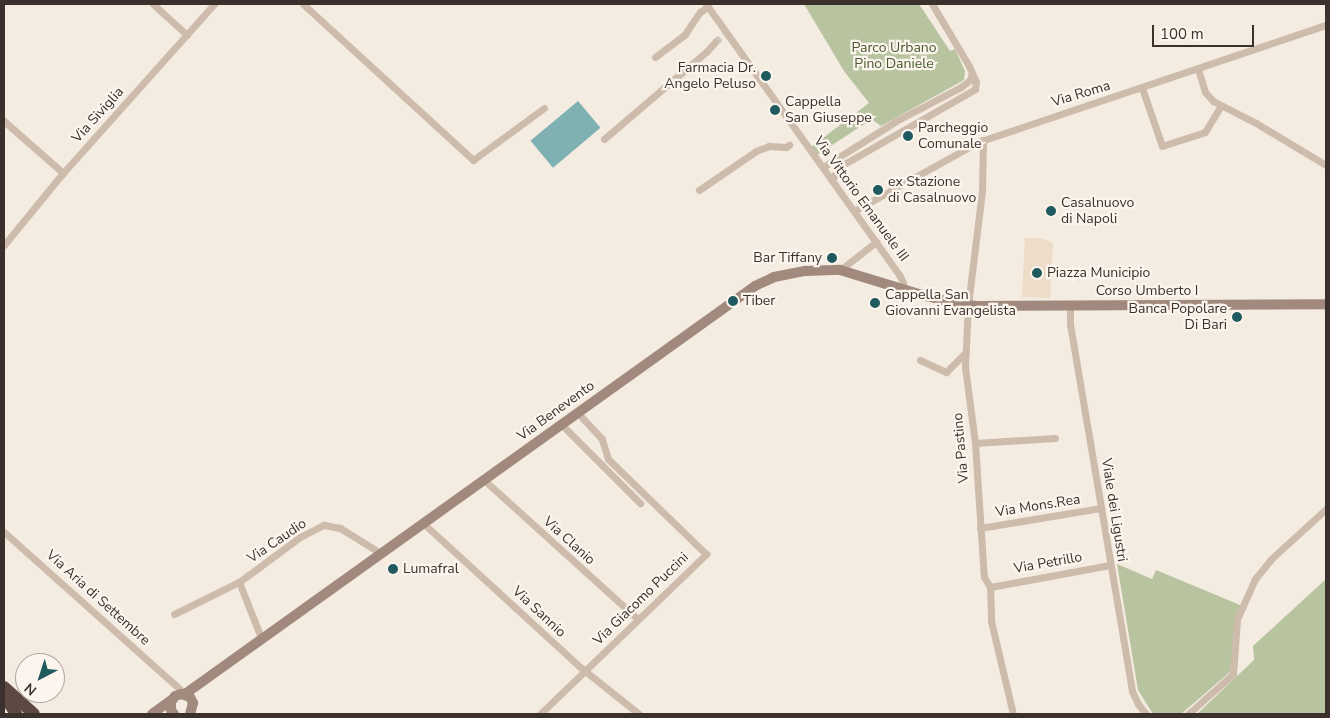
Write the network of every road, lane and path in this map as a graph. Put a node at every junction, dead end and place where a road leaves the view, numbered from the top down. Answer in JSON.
{"nodes":[{"id":1,"x":153,"y":4,"type":"edge"},
{"id":2,"x":214,"y":4,"type":"edge"},
{"id":3,"x":303,"y":4,"type":"edge"},
{"id":4,"x":932,"y":4,"type":"edge"},
{"id":5,"x":707,"y":5,"type":"edge"},
{"id":6,"x":1326,"y":25,"type":"edge"},
{"id":7,"x":187,"y":35,"type":"junction"},
{"id":8,"x":715,"y":42,"type":"tunnel mouth"},
{"id":9,"x":656,"y":57,"type":"dead end"},
{"id":10,"x":1198,"y":69,"type":"junction"},
{"id":11,"x":972,"y":73,"type":"junction"},
{"id":12,"x":1142,"y":88,"type":"junction"},
{"id":13,"x":1221,"y":105,"type":"junction"},
{"id":14,"x":544,"y":108,"type":"dead end"},
{"id":15,"x":4,"y":121,"type":"edge"},
{"id":16,"x":604,"y":139,"type":"dead end"},
{"id":17,"x":983,"y":140,"type":"junction"},
{"id":18,"x":789,"y":145,"type":"dead end"},
{"id":19,"x":1326,"y":165,"type":"edge"},
{"id":20,"x":823,"y":168,"type":"junction"},
{"id":21,"x":63,"y":173,"type":"junction"},
{"id":22,"x":832,"y":180,"type":"junction"},
{"id":23,"x":699,"y":190,"type":"dead end"},
{"id":24,"x":854,"y":211,"type":"junction"},
{"id":25,"x":876,"y":242,"type":"junction"},
{"id":26,"x":4,"y":245,"type":"edge"},
{"id":27,"x":840,"y":270,"type":"junction"},
{"id":28,"x":902,"y":289,"type":"junction"},
{"id":29,"x":1326,"y":304,"type":"edge"},
{"id":30,"x":968,"y":305,"type":"junction"},
{"id":31,"x":1070,"y":306,"type":"junction"},
{"id":32,"x":965,"y":353,"type":"junction"},
{"id":33,"x":920,"y":360,"type":"dead end"},
{"id":34,"x":577,"y":412,"type":"junction"},
{"id":35,"x":561,"y":424,"type":"junction"},
{"id":36,"x":1055,"y":438,"type":"dead end"},
{"id":37,"x":975,"y":443,"type":"junction"},
{"id":38,"x":484,"y":480,"type":"junction"},
{"id":39,"x":640,"y":503,"type":"dead end"},
{"id":40,"x":1101,"y":508,"type":"junction"},
{"id":41,"x":1326,"y":509,"type":"edge"},
{"id":42,"x":424,"y":524,"type":"junction"},
{"id":43,"x":980,"y":528,"type":"junction"},
{"id":44,"x":4,"y":532,"type":"edge"},
{"id":45,"x":382,"y":554,"type":"junction"},
{"id":46,"x":1110,"y":566,"type":"junction"},
{"id":47,"x":240,"y":582,"type":"junction"},
{"id":48,"x":990,"y":587,"type":"junction"},
{"id":49,"x":174,"y":614,"type":"dead end"},
{"id":50,"x":638,"y":620,"type":"junction"},
{"id":51,"x":262,"y":640,"type":"junction"},
{"id":52,"x":585,"y":671,"type":"junction"},
{"id":53,"x":4,"y":687,"type":"edge"},
{"id":54,"x":4,"y":696,"type":"edge"},
{"id":55,"x":181,"y":697,"type":"junction"},
{"id":56,"x":16,"y":714,"type":"edge"},
{"id":57,"x":34,"y":714,"type":"edge"},
{"id":58,"x":152,"y":714,"type":"edge"},
{"id":59,"x":174,"y":714,"type":"edge"},
{"id":60,"x":190,"y":714,"type":"edge"},
{"id":61,"x":203,"y":714,"type":"edge"},
{"id":62,"x":540,"y":714,"type":"edge"},
{"id":63,"x":639,"y":714,"type":"edge"},
{"id":64,"x":1013,"y":714,"type":"edge"},
{"id":65,"x":1146,"y":714,"type":"edge"},
{"id":66,"x":1188,"y":714,"type":"edge"}],
"edges":[{"from":1,"to":7,"type":"street"},
{"from":2,"to":7,"type":"street","name":"Via Siviglia"},
{"from":3,"to":14,"type":"street"},
{"from":4,"to":11,"type":"street"},
{"from":5,"to":9,"type":"street"},
{"from":5,"to":20,"type":"street","name":"Via Vittorio Emanuele III"},
{"from":6,"to":10,"type":"street","name":"Via Roma"},
{"from":7,"to":21,"type":"street","name":"Via Siviglia"},
{"from":8,"to":16,"type":"street"},
{"from":10,"to":12,"type":"street","name":"Via Roma"},
{"from":10,"to":13,"type":"street"},
{"from":11,"to":20,"type":"street"},
{"from":11,"to":22,"type":"street"},
{"from":12,"to":13,"type":"street"},
{"from":12,"to":17,"type":"street","name":"Via Roma"},
{"from":13,"to":19,"type":"street"},
{"from":15,"to":21,"type":"street"},
{"from":17,"to":24,"type":"street","name":"Via Roma"},
{"from":17,"to":30,"type":"street","name":"Via Pastino"},
{"from":18,"to":23,"type":"street"},
{"from":20,"to":22,"type":"street","name":"Via Vittorio Emanuele III"},
{"from":21,"to":26,"type":"street","name":"Via Siviglia"},
{"from":22,"to":24,"type":"street","name":"Via Vittorio Emanuele III"},
{"from":24,"to":25,"type":"street","name":"Via Vittorio Emanuele III"},
{"from":25,"to":27,"type":"street"},
{"from":25,"to":28,"type":"street","name":"Via Vittorio Emanuele III"},
{"from":27,"to":28,"type":"main road","name":"Via Benevento"},
{"from":27,"to":34,"type":"main road","name":"Via Benevento"},
{"from":28,"to":30,"type":"main road","name":"Via Benevento"},
{"from":29,"to":31,"type":"main road","name":"Corso Umberto I"},
{"from":30,"to":31,"type":"main road","name":"Corso Umberto I"},
{"from":30,"to":32,"type":"street","name":"Via Pastino"},
{"from":31,"to":40,"type":"street","name":"Viale dei Ligustri"},
{"from":32,"to":33,"type":"street"},
{"from":32,"to":37,"type":"street","name":"Via Pastino"},
{"from":34,"to":35,"type":"main road","name":"Via Benevento"},
{"from":34,"to":50,"type":"street","name":"Via Giacomo Puccini"},
{"from":35,"to":38,"type":"main road","name":"Via Benevento"},
{"from":35,"to":39,"type":"street"},
{"from":36,"to":37,"type":"street"},
{"from":37,"to":43,"type":"street","name":"Via Pastino"},
{"from":38,"to":42,"type":"main road","name":"Via Benevento"},
{"from":38,"to":50,"type":"street","name":"Via Clanio"},
{"from":40,"to":43,"type":"street","name":"Via Mons.Rea"},
{"from":40,"to":46,"type":"street","name":"Viale dei Ligustri"},
{"from":41,"to":66,"type":"street"},
{"from":42,"to":45,"type":"main road","name":"Via Benevento"},
{"from":42,"to":52,"type":"street","name":"Via Sannio"},
{"from":43,"to":48,"type":"street","name":"Via Pastino"},
{"from":44,"to":55,"type":"street","name":"Via Aria di Settembre"},
{"from":45,"to":47,"type":"street","name":"Via Caudio"},
{"from":45,"to":51,"type":"main road","name":"Via Benevento"},
{"from":46,"to":48,"type":"street","name":"Via Petrillo"},
{"from":46,"to":65,"type":"street","name":"Viale dei Ligustri"},
{"from":47,"to":49,"type":"street","name":"Via Caudio"},
{"from":47,"to":51,"type":"street"},
{"from":48,"to":64,"type":"street","name":"Via Pastino"},
{"from":50,"to":52,"type":"street","name":"Via Giacomo Puccini"},
{"from":51,"to":55,"type":"main road","name":"Via Benevento"},
{"from":52,"to":62,"type":"street","name":"Via Giacomo Puccini"},
{"from":52,"to":63,"type":"street","name":"Via Sannio"},
{"from":53,"to":57,"type":"highway"},
{"from":54,"to":56,"type":"highway"},
{"from":55,"to":58,"type":"main road"},
{"from":55,"to":59,"type":"main road"},
{"from":55,"to":60,"type":"main road","name":"Via Benevento"},
{"from":55,"to":61,"type":"main road"}]}
